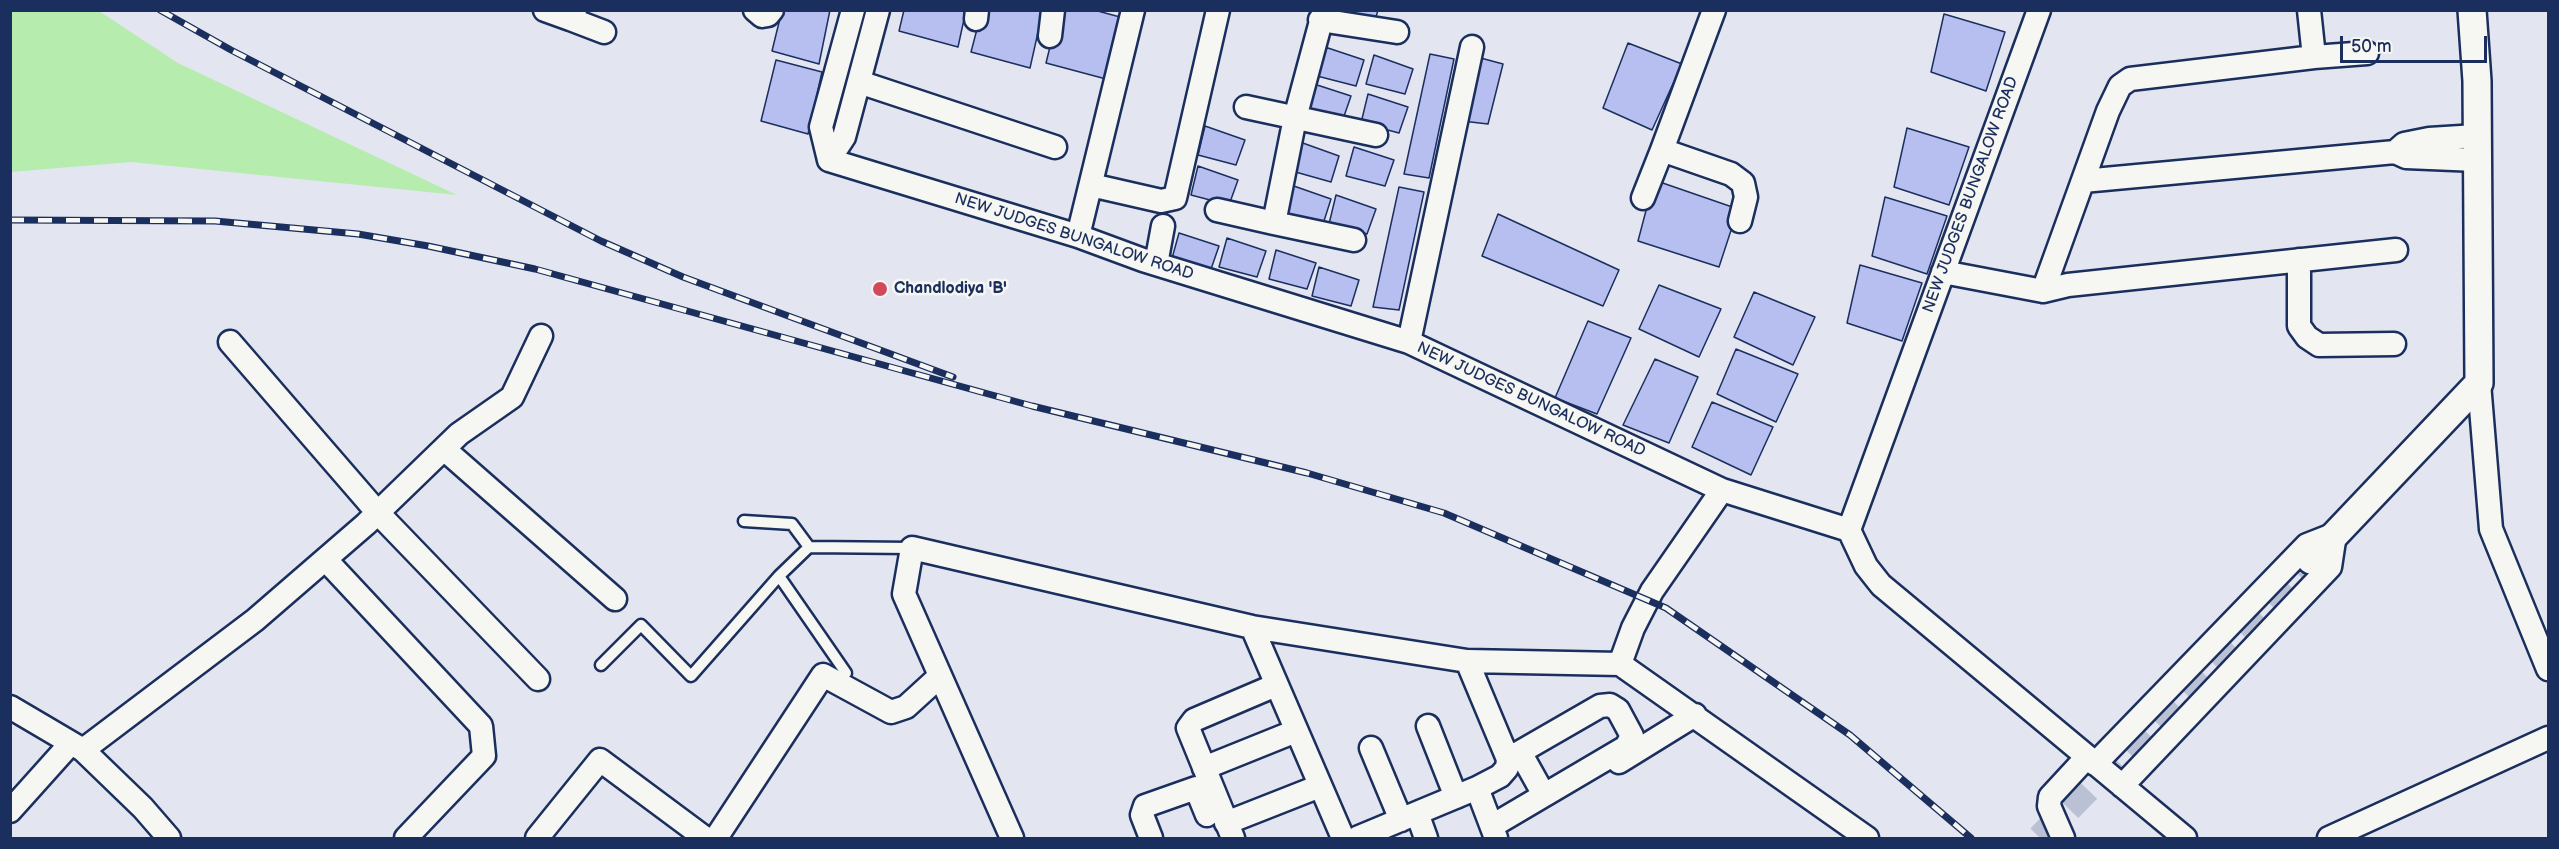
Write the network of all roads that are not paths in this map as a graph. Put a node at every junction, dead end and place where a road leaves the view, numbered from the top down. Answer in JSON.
{"nodes":[{"id":1,"x":545,"y":10,"type":"edge"},
{"id":2,"x":755,"y":10,"type":"edge"},
{"id":3,"x":772,"y":10,"type":"edge"},
{"id":4,"x":853,"y":10,"type":"edge"},
{"id":5,"x":878,"y":10,"type":"edge"},
{"id":6,"x":1053,"y":10,"type":"edge"},
{"id":7,"x":1133,"y":10,"type":"edge"},
{"id":8,"x":1218,"y":10,"type":"edge"},
{"id":9,"x":1714,"y":10,"type":"edge"},
{"id":10,"x":2039,"y":10,"type":"edge"},
{"id":11,"x":2309,"y":10,"type":"edge"},
{"id":12,"x":2472,"y":10,"type":"edge"},
{"id":13,"x":573,"y":15,"type":"edge"},
{"id":14,"x":1322,"y":15,"type":"edge"},
{"id":15,"x":604,"y":32,"type":"dead end"},
{"id":16,"x":1397,"y":32,"type":"dead end"},
{"id":17,"x":1050,"y":36,"type":"dead end"},
{"id":18,"x":1472,"y":47,"type":"dead end"},
{"id":19,"x":2367,"y":52,"type":"dead end"},
{"id":20,"x":2314,"y":57,"type":"junction"},
{"id":21,"x":859,"y":82,"type":"junction"},
{"id":22,"x":1246,"y":107,"type":"dead end"},
{"id":23,"x":1295,"y":118,"type":"junction"},
{"id":24,"x":1376,"y":135,"type":"dead end"},
{"id":25,"x":1055,"y":147,"type":"dead end"},
{"id":26,"x":2477,"y":148,"type":"junction"},
{"id":27,"x":1662,"y":150,"type":"junction"},
{"id":28,"x":829,"y":160,"type":"junction"},
{"id":29,"x":2083,"y":181,"type":"junction"},
{"id":30,"x":1091,"y":185,"type":"junction"},
{"id":31,"x":1643,"y":198,"type":"dead end"},
{"id":32,"x":1218,"y":210,"type":"dead end"},
{"id":33,"x":1740,"y":221,"type":"dead end"},
{"id":34,"x":1274,"y":223,"type":"junction"},
{"id":35,"x":1163,"y":226,"type":"dead end"},
{"id":36,"x":1078,"y":236,"type":"junction"},
{"id":37,"x":1354,"y":240,"type":"dead end"},
{"id":38,"x":2396,"y":250,"type":"dead end"},
{"id":39,"x":2299,"y":260,"type":"junction"},
{"id":40,"x":1156,"y":264,"type":"junction"},
{"id":41,"x":1943,"y":272,"type":"junction"},
{"id":42,"x":2043,"y":291,"type":"junction"},
{"id":43,"x":541,"y":336,"type":"dead end"},
{"id":44,"x":230,"y":342,"type":"dead end"},
{"id":45,"x":1409,"y":342,"type":"junction"},
{"id":46,"x":2394,"y":344,"type":"dead end"},
{"id":47,"x":2479,"y":382,"type":"junction"},
{"id":48,"x":444,"y":448,"type":"junction"},
{"id":49,"x":1722,"y":490,"type":"junction"},
{"id":50,"x":378,"y":513,"type":"junction"},
{"id":51,"x":744,"y":521,"type":"dead end"},
{"id":52,"x":1849,"y":530,"type":"junction"},
{"id":53,"x":2336,"y":534,"type":"junction"},
{"id":54,"x":809,"y":547,"type":"junction"},
{"id":55,"x":912,"y":549,"type":"junction"},
{"id":56,"x":326,"y":560,"type":"junction"},
{"id":57,"x":2311,"y":560,"type":"tunnel mouth"},
{"id":58,"x":779,"y":576,"type":"junction"},
{"id":59,"x":615,"y":599,"type":"dead end"},
{"id":60,"x":1252,"y":627,"type":"junction"},
{"id":61,"x":1467,"y":661,"type":"junction"},
{"id":62,"x":1620,"y":664,"type":"junction"},
{"id":63,"x":601,"y":665,"type":"dead end"},
{"id":64,"x":2548,"y":669,"type":"edge"},
{"id":65,"x":846,"y":673,"type":"dead end"},
{"id":66,"x":940,"y":676,"type":"junction"},
{"id":67,"x":538,"y":679,"type":"dead end"},
{"id":68,"x":1276,"y":685,"type":"junction"},
{"id":69,"x":10,"y":707,"type":"edge"},
{"id":70,"x":1695,"y":715,"type":"junction"},
{"id":71,"x":1428,"y":726,"type":"dead end"},
{"id":72,"x":1296,"y":730,"type":"junction"},
{"id":73,"x":2548,"y":738,"type":"edge"},
{"id":74,"x":77,"y":746,"type":"junction"},
{"id":75,"x":1371,"y":748,"type":"dead end"},
{"id":76,"x":1514,"y":756,"type":"junction"},
{"id":77,"x":2091,"y":760,"type":"junction"},
{"id":78,"x":1204,"y":768,"type":"junction"},
{"id":79,"x":1320,"y":786,"type":"junction"},
{"id":80,"x":2122,"y":786,"type":"junction"},
{"id":81,"x":1477,"y":788,"type":"junction"},
{"id":82,"x":1456,"y":796,"type":"junction"},
{"id":83,"x":1550,"y":798,"type":"junction"},
{"id":84,"x":10,"y":811,"type":"edge"},
{"id":85,"x":1409,"y":817,"type":"junction"},
{"id":86,"x":1494,"y":832,"type":"edge"},
{"id":87,"x":1225,"y":833,"type":"edge"},
{"id":88,"x":169,"y":838,"type":"edge"},
{"id":89,"x":406,"y":838,"type":"edge"},
{"id":90,"x":537,"y":838,"type":"edge"},
{"id":91,"x":705,"y":838,"type":"edge"},
{"id":92,"x":716,"y":838,"type":"edge"},
{"id":93,"x":1012,"y":838,"type":"edge"},
{"id":94,"x":1151,"y":838,"type":"edge"},
{"id":95,"x":1358,"y":838,"type":"edge"},
{"id":96,"x":1426,"y":838,"type":"edge"},
{"id":97,"x":1867,"y":838,"type":"edge"},
{"id":98,"x":2063,"y":838,"type":"edge"},
{"id":99,"x":2185,"y":838,"type":"edge"},
{"id":100,"x":2329,"y":838,"type":"edge"}],
"edges":[{"from":1,"to":13,"type":"street"},
{"from":2,"to":3,"type":"street"},
{"from":4,"to":28,"type":"street"},
{"from":5,"to":21,"type":"street"},
{"from":6,"to":17,"type":"street"},
{"from":7,"to":30,"type":"street"},
{"from":8,"to":30,"type":"street"},
{"from":9,"to":27,"type":"street"},
{"from":10,"to":41,"type":"street","name":"NEW JUDGES BUNGALOW ROAD"},
{"from":11,"to":20,"type":"street"},
{"from":12,"to":26,"type":"street"},
{"from":13,"to":15,"type":"street"},
{"from":14,"to":16,"type":"street"},
{"from":14,"to":23,"type":"street"},
{"from":18,"to":45,"type":"street"},
{"from":19,"to":20,"type":"street"},
{"from":20,"to":29,"type":"street"},
{"from":21,"to":25,"type":"street"},
{"from":21,"to":28,"type":"street"},
{"from":22,"to":23,"type":"street"},
{"from":23,"to":24,"type":"street"},
{"from":23,"to":34,"type":"street"},
{"from":26,"to":29,"type":"street"},
{"from":26,"to":47,"type":"street"},
{"from":27,"to":31,"type":"street"},
{"from":27,"to":33,"type":"street"},
{"from":28,"to":36,"type":"street","name":"NEW JUDGES BUNGALOW ROAD"},
{"from":29,"to":42,"type":"street"},
{"from":30,"to":36,"type":"street"},
{"from":32,"to":34,"type":"street"},
{"from":34,"to":37,"type":"street"},
{"from":35,"to":40,"type":"street"},
{"from":36,"to":40,"type":"street","name":"NEW JUDGES BUNGALOW ROAD"},
{"from":38,"to":39,"type":"street"},
{"from":39,"to":42,"type":"street"},
{"from":39,"to":46,"type":"street"},
{"from":40,"to":45,"type":"street","name":"NEW JUDGES BUNGALOW ROAD"},
{"from":41,"to":42,"type":"street"},
{"from":41,"to":52,"type":"street","name":"NEW JUDGES BUNGALOW ROAD"},
{"from":43,"to":48,"type":"street"},
{"from":44,"to":50,"type":"street"},
{"from":45,"to":49,"type":"street","name":"NEW JUDGES BUNGALOW ROAD"},
{"from":47,"to":53,"type":"street"},
{"from":47,"to":64,"type":"street"},
{"from":48,"to":50,"type":"street"},
{"from":48,"to":59,"type":"street"},
{"from":49,"to":52,"type":"street","name":"NEW JUDGES BUNGALOW ROAD"},
{"from":49,"to":62,"type":"street"},
{"from":50,"to":56,"type":"street"},
{"from":50,"to":67,"type":"street"},
{"from":51,"to":54,"type":"lane"},
{"from":52,"to":77,"type":"street"},
{"from":53,"to":57,"type":"street"},
{"from":53,"to":77,"type":"street"},
{"from":53,"to":80,"type":"street"},
{"from":54,"to":55,"type":"lane"},
{"from":54,"to":58,"type":"lane"},
{"from":55,"to":60,"type":"street"},
{"from":55,"to":66,"type":"street"},
{"from":56,"to":74,"type":"street"},
{"from":56,"to":89,"type":"street"},
{"from":58,"to":63,"type":"lane"},
{"from":58,"to":65,"type":"lane"},
{"from":60,"to":61,"type":"street"},
{"from":60,"to":68,"type":"street"},
{"from":61,"to":62,"type":"street"},
{"from":61,"to":76,"type":"street"},
{"from":62,"to":70,"type":"street"},
{"from":66,"to":92,"type":"street"},
{"from":66,"to":93,"type":"street"},
{"from":68,"to":72,"type":"street"},
{"from":68,"to":78,"type":"street"},
{"from":69,"to":74,"type":"street"},
{"from":70,"to":83,"type":"street"},
{"from":70,"to":97,"type":"street"},
{"from":71,"to":82,"type":"street"},
{"from":72,"to":78,"type":"street"},
{"from":72,"to":79,"type":"street"},
{"from":73,"to":100,"type":"street"},
{"from":74,"to":84,"type":"street"},
{"from":74,"to":88,"type":"street"},
{"from":75,"to":85,"type":"street"},
{"from":76,"to":81,"type":"street"},
{"from":76,"to":83,"type":"street"},
{"from":76,"to":83,"type":"street"},
{"from":77,"to":80,"type":"street"},
{"from":77,"to":98,"type":"street"},
{"from":78,"to":87,"type":"street"},
{"from":79,"to":87,"type":"street"},
{"from":79,"to":95,"type":"street"},
{"from":80,"to":99,"type":"street"},
{"from":81,"to":82,"type":"street"},
{"from":81,"to":86,"type":"street"},
{"from":82,"to":85,"type":"street"},
{"from":83,"to":86,"type":"street"},
{"from":85,"to":95,"type":"street"},
{"from":85,"to":96,"type":"street"},
{"from":87,"to":94,"type":"street"},
{"from":90,"to":91,"type":"street"}]}
